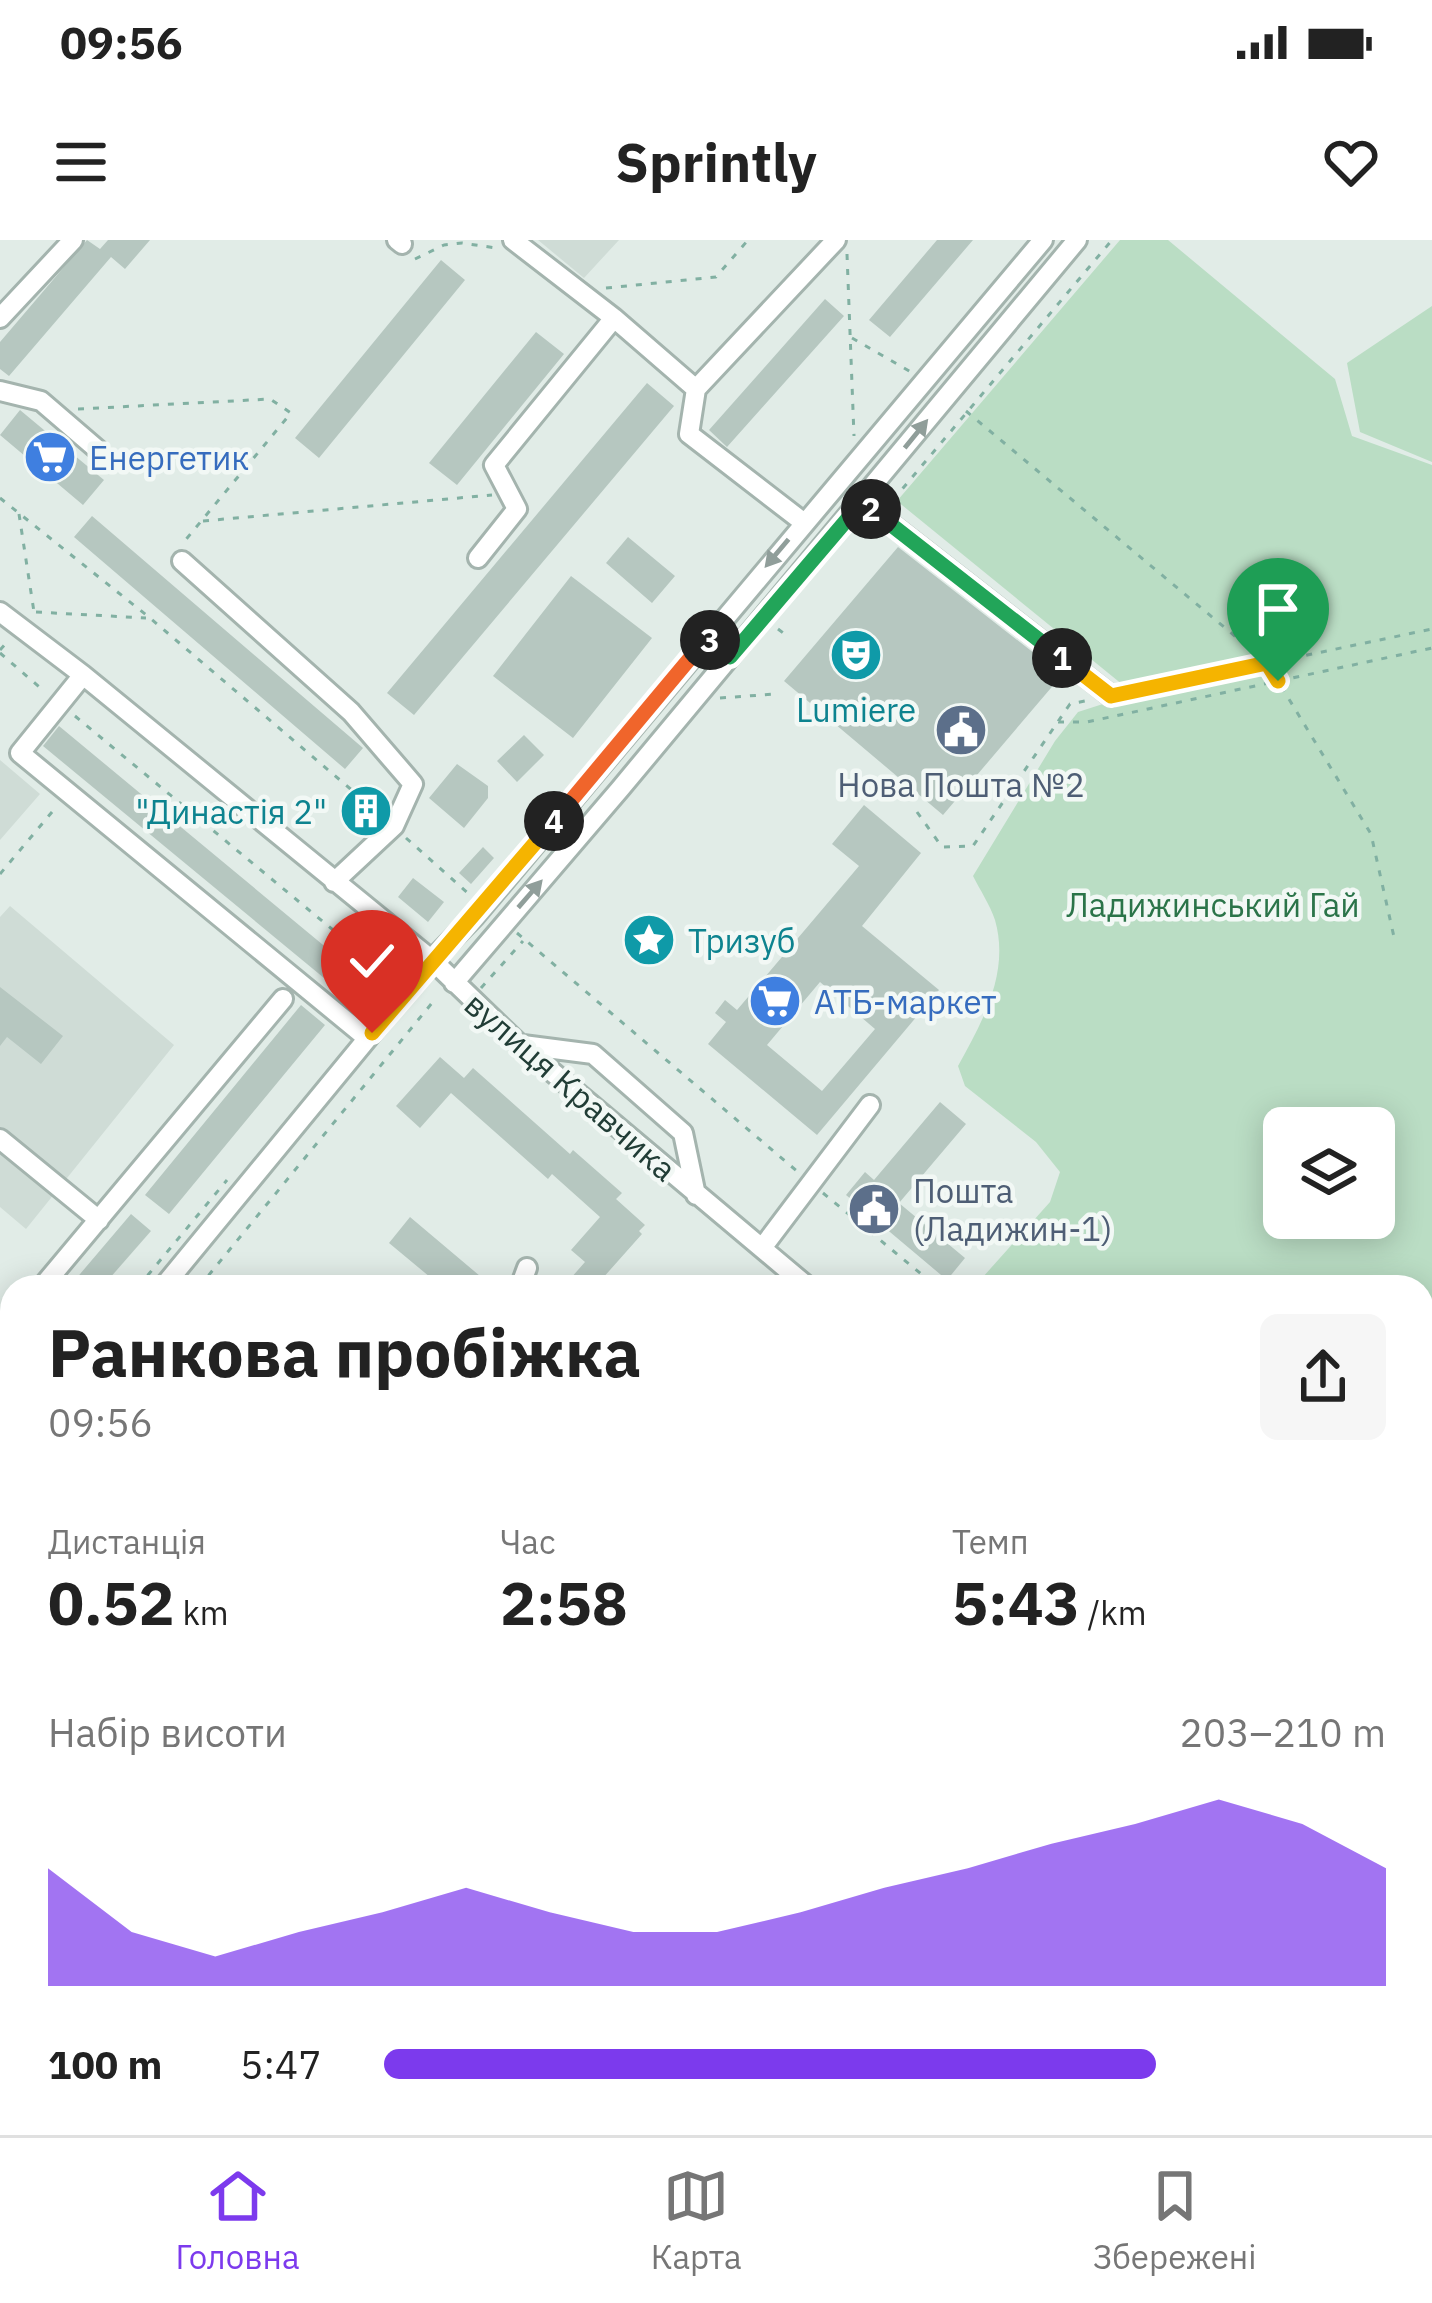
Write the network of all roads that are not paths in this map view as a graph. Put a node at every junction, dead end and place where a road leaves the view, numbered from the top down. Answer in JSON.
{"nodes":[{"id":1,"x":73,"y":240,"type":"edge"},
{"id":2,"x":513,"y":240,"type":"edge"},
{"id":3,"x":836,"y":240,"type":"edge"},
{"id":4,"x":1043,"y":240,"type":"edge"},
{"id":5,"x":1077,"y":240,"type":"edge"},
{"id":6,"x":614,"y":317,"type":"junction"},
{"id":7,"x":0,"y":318,"type":"edge"},
{"id":8,"x":696,"y":389,"type":"junction"},
{"id":9,"x":0,"y":391,"type":"edge"},
{"id":10,"x":98,"y":450,"type":"dead end"},
{"id":11,"x":838,"y":482,"type":"junction"},
{"id":12,"x":862,"y":502,"type":"junction"},
{"id":13,"x":803,"y":522,"type":"junction"},
{"id":14,"x":478,"y":558,"type":"dead end"},
{"id":15,"x":182,"y":561,"type":"road end"},
{"id":16,"x":0,"y":612,"type":"edge"},
{"id":17,"x":707,"y":638,"type":"junction"},
{"id":18,"x":730,"y":657,"type":"junction"},
{"id":19,"x":83,"y":675,"type":"junction"},
{"id":20,"x":1111,"y":696,"type":"road end"},
{"id":21,"x":334,"y":882,"type":"junction"},
{"id":22,"x":432,"y":960,"type":"junction"},
{"id":23,"x":454,"y":983,"type":"junction"},
{"id":24,"x":284,"y":999,"type":"dead end"},
{"id":25,"x":367,"y":1039,"type":"junction"},
{"id":26,"x":519,"y":1044,"type":"junction"},
{"id":27,"x":870,"y":1105,"type":"dead end"},
{"id":28,"x":0,"y":1139,"type":"edge"},
{"id":29,"x":696,"y":1195,"type":"junction"},
{"id":30,"x":99,"y":1220,"type":"junction"},
{"id":31,"x":762,"y":1248,"type":"junction"},
{"id":32,"x":52,"y":1275,"type":"edge"},
{"id":33,"x":173,"y":1275,"type":"edge"},
{"id":34,"x":794,"y":1275,"type":"edge"}],
"edges":[{"from":1,"to":7,"type":"street"},
{"from":2,"to":6,"type":"street"},
{"from":3,"to":8,"type":"street"},
{"from":4,"to":11,"type":"street"},
{"from":12,"to":5,"type":"street","one_way":true},
{"from":6,"to":8,"type":"street"},
{"from":6,"to":14,"type":"street"},
{"from":8,"to":13,"type":"street"},
{"from":9,"to":10,"type":"street"},
{"from":11,"to":12,"type":"street"},
{"from":11,"to":13,"type":"street"},
{"from":12,"to":18,"type":"street"},
{"from":12,"to":20,"type":"street"},
{"from":13,"to":17,"type":"street","one_way":true},
{"from":15,"to":21,"type":"street"},
{"from":16,"to":19,"type":"street","name":"вулиця Кравчика"},
{"from":17,"to":18,"type":"street"},
{"from":17,"to":22,"type":"street"},
{"from":23,"to":18,"type":"street","one_way":true},
{"from":19,"to":21,"type":"street","name":"вулиця Кравчика"},
{"from":19,"to":25,"type":"street"},
{"from":21,"to":22,"type":"street","name":"вулиця Кравчика"},
{"from":22,"to":23,"type":"street","name":"вулиця Кравчика"},
{"from":22,"to":25,"type":"street"},
{"from":23,"to":26,"type":"street","name":"вулиця Кравчика"},
{"from":24,"to":30,"type":"street"},
{"from":25,"to":33,"type":"street"},
{"from":26,"to":29,"type":"street","name":"вулиця Кравчика"},
{"from":26,"to":29,"type":"street"},
{"from":27,"to":31,"type":"street"},
{"from":28,"to":30,"type":"street"},
{"from":29,"to":31,"type":"street","name":"вулиця Кравчика"},
{"from":30,"to":32,"type":"street"},
{"from":31,"to":34,"type":"street","name":"вулиця Кравчика"}]}
